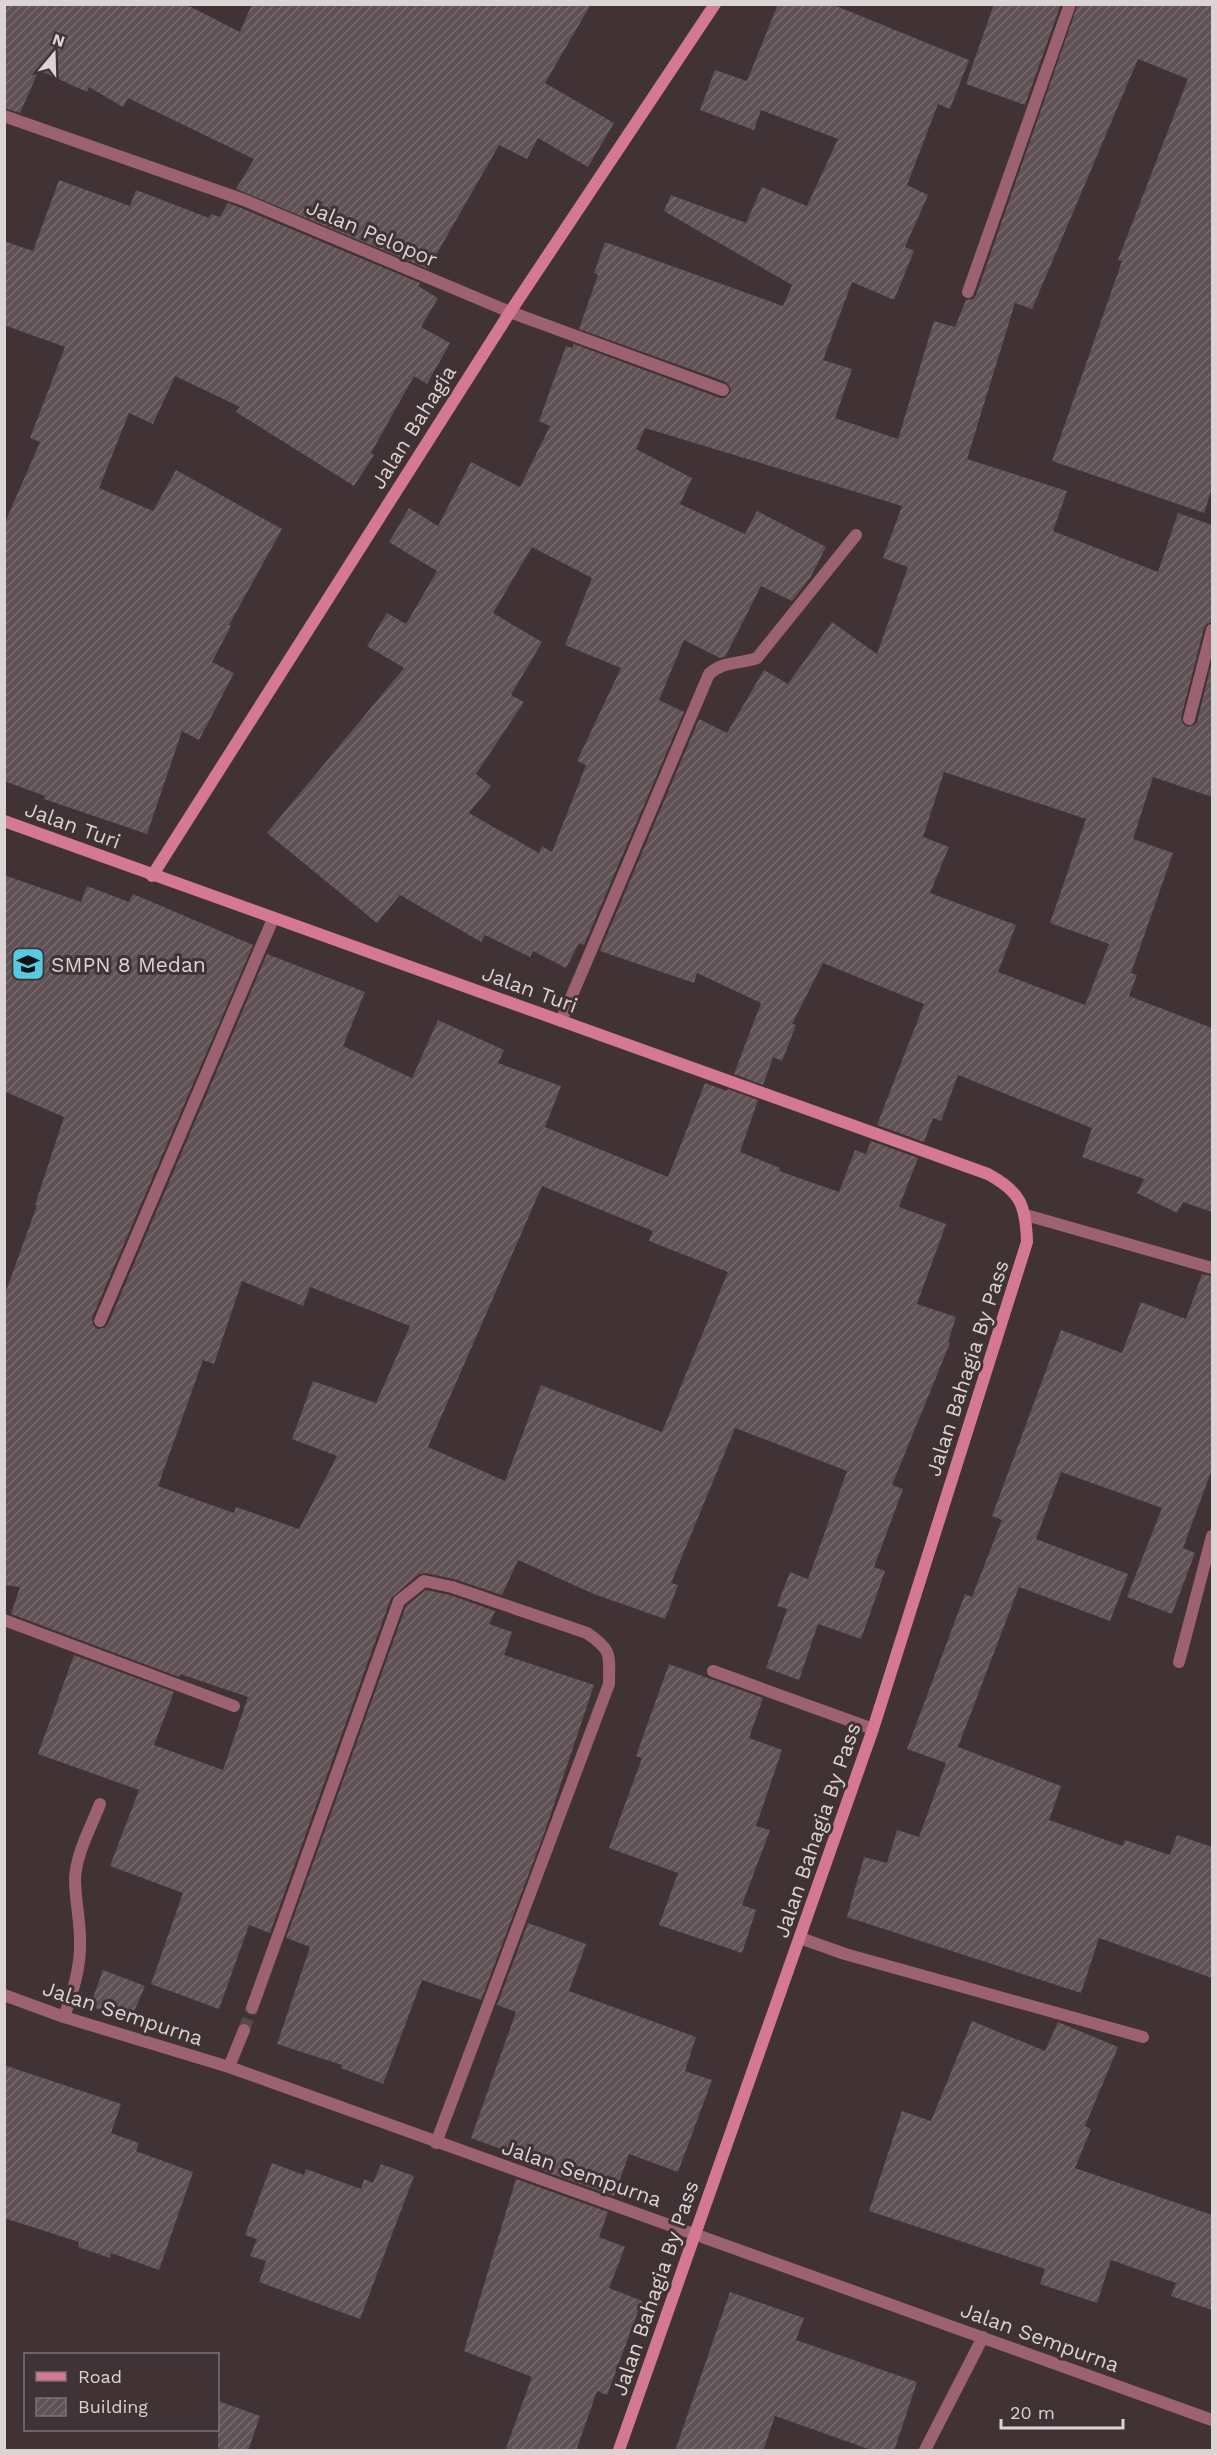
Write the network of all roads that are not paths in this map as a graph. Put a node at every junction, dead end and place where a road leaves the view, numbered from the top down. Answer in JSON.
{"nodes":[{"id":1,"x":715,"y":4,"type":"edge"},
{"id":2,"x":1070,"y":4,"type":"edge"},
{"id":3,"x":4,"y":116,"type":"edge"},
{"id":4,"x":968,"y":292,"type":"dead end"},
{"id":5,"x":510,"y":312,"type":"junction"},
{"id":6,"x":723,"y":390,"type":"dead end"},
{"id":7,"x":856,"y":535,"type":"dead end"},
{"id":8,"x":1212,"y":630,"type":"edge"},
{"id":9,"x":1189,"y":719,"type":"dead end"},
{"id":10,"x":4,"y":821,"type":"edge"},
{"id":11,"x":152,"y":876,"type":"junction"},
{"id":12,"x":273,"y":919,"type":"junction"},
{"id":13,"x":561,"y":1021,"type":"junction"},
{"id":14,"x":1026,"y":1215,"type":"junction"},
{"id":15,"x":1212,"y":1268,"type":"edge"},
{"id":16,"x":100,"y":1322,"type":"dead end"},
{"id":17,"x":1212,"y":1536,"type":"edge"},
{"id":18,"x":4,"y":1620,"type":"edge"},
{"id":19,"x":1179,"y":1662,"type":"dead end"},
{"id":20,"x":713,"y":1671,"type":"dead end"},
{"id":21,"x":234,"y":1707,"type":"dead end"},
{"id":22,"x":873,"y":1729,"type":"junction"},
{"id":23,"x":100,"y":1804,"type":"dead end"},
{"id":24,"x":800,"y":1938,"type":"junction"},
{"id":25,"x":4,"y":1995,"type":"edge"},
{"id":26,"x":252,"y":2008,"type":"tunnel mouth"},
{"id":27,"x":64,"y":2017,"type":"junction"},
{"id":28,"x":244,"y":2030,"type":"tunnel mouth"},
{"id":29,"x":1143,"y":2037,"type":"dead end"},
{"id":30,"x":229,"y":2067,"type":"junction"},
{"id":31,"x":436,"y":2143,"type":"junction"},
{"id":32,"x":695,"y":2233,"type":"junction"},
{"id":33,"x":983,"y":2337,"type":"junction"},
{"id":34,"x":1212,"y":2420,"type":"edge"},
{"id":35,"x":619,"y":2451,"type":"edge"},
{"id":36,"x":925,"y":2451,"type":"edge"}],
"edges":[{"from":1,"to":5,"type":"main road","name":"Jalan Bahagia"},
{"from":2,"to":4,"type":"street"},
{"from":3,"to":5,"type":"street","name":"Jalan Pelopor"},
{"from":5,"to":6,"type":"street","name":"Jalan Pelopor"},
{"from":5,"to":11,"type":"main road","name":"Jalan Bahagia"},
{"from":7,"to":13,"type":"street"},
{"from":8,"to":9,"type":"street"},
{"from":10,"to":11,"type":"main road","name":"Jalan Turi"},
{"from":11,"to":12,"type":"main road","name":"Jalan Turi"},
{"from":12,"to":13,"type":"main road","name":"Jalan Turi"},
{"from":12,"to":16,"type":"street"},
{"from":13,"to":14,"type":"main road","name":"Jalan Turi"},
{"from":14,"to":15,"type":"street"},
{"from":14,"to":22,"type":"main road","name":"Jalan Bahagia By Pass"},
{"from":17,"to":19,"type":"street"},
{"from":18,"to":21,"type":"street"},
{"from":20,"to":22,"type":"street"},
{"from":22,"to":24,"type":"main road","name":"Jalan Bahagia By Pass"},
{"from":23,"to":27,"type":"street"},
{"from":24,"to":29,"type":"street"},
{"from":24,"to":32,"type":"main road","name":"Jalan Bahagia By Pass"},
{"from":25,"to":27,"type":"street","name":"Jalan Sempurna"},
{"from":26,"to":31,"type":"street"},
{"from":27,"to":30,"type":"street","name":"Jalan Sempurna"},
{"from":28,"to":30,"type":"street"},
{"from":30,"to":31,"type":"street","name":"Jalan Sempurna"},
{"from":31,"to":32,"type":"street","name":"Jalan Sempurna"},
{"from":32,"to":33,"type":"street","name":"Jalan Sempurna"},
{"from":32,"to":35,"type":"main road","name":"Jalan Bahagia By Pass"},
{"from":33,"to":34,"type":"street","name":"Jalan Sempurna"},
{"from":33,"to":36,"type":"street"}]}
